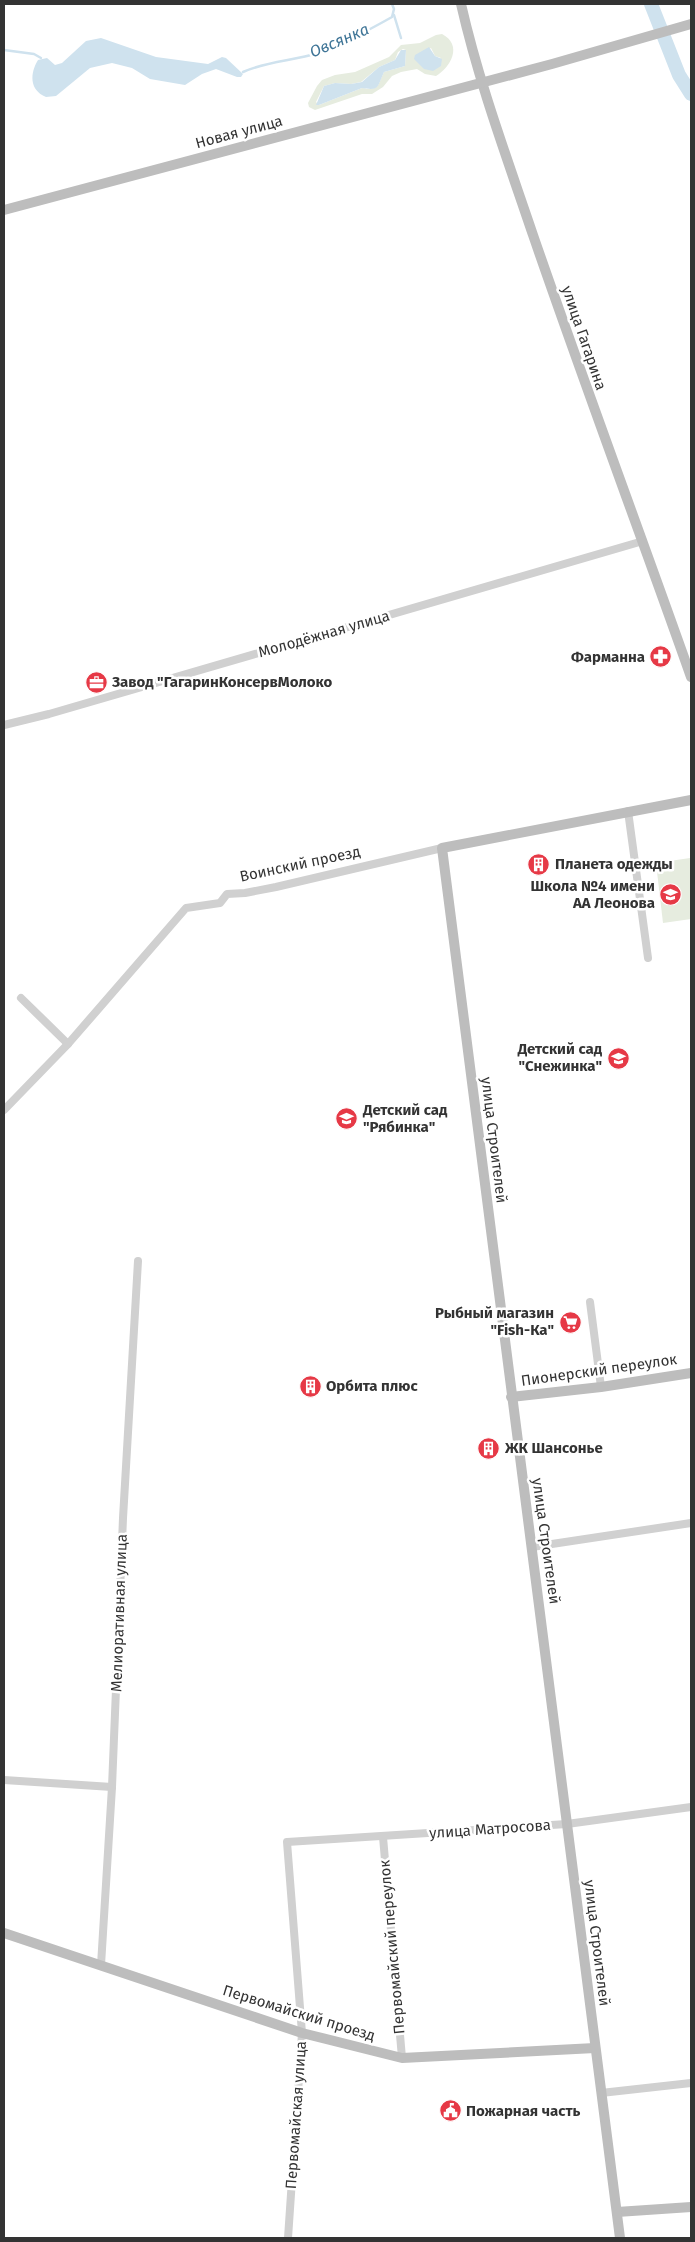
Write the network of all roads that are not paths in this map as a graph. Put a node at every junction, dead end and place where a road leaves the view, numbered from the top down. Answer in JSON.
{"nodes":[{"id":1,"x":461,"y":4,"type":"edge"},
{"id":2,"x":691,"y":24,"type":"edge"},
{"id":3,"x":481,"y":83,"type":"junction"},
{"id":4,"x":4,"y":210,"type":"edge"},
{"id":5,"x":643,"y":541,"type":"junction"},
{"id":6,"x":691,"y":677,"type":"edge"},
{"id":7,"x":4,"y":725,"type":"edge"},
{"id":8,"x":691,"y":800,"type":"edge"},
{"id":9,"x":628,"y":811,"type":"junction"},
{"id":10,"x":442,"y":848,"type":"junction"},
{"id":11,"x":648,"y":958,"type":"dead end"},
{"id":12,"x":21,"y":998,"type":"dead end"},
{"id":13,"x":68,"y":1044,"type":"junction"},
{"id":14,"x":4,"y":1110,"type":"edge"},
{"id":15,"x":138,"y":1261,"type":"dead end"},
{"id":16,"x":590,"y":1302,"type":"dead end"},
{"id":17,"x":691,"y":1373,"type":"edge"},
{"id":18,"x":601,"y":1387,"type":"junction"},
{"id":19,"x":511,"y":1397,"type":"junction"},
{"id":20,"x":691,"y":1523,"type":"edge"},
{"id":21,"x":532,"y":1547,"type":"junction"},
{"id":22,"x":4,"y":1780,"type":"edge"},
{"id":23,"x":112,"y":1787,"type":"junction"},
{"id":24,"x":691,"y":1807,"type":"edge"},
{"id":25,"x":567,"y":1824,"type":"junction"},
{"id":26,"x":383,"y":1837,"type":"junction"},
{"id":27,"x":287,"y":1842,"type":"joint"},
{"id":28,"x":4,"y":1933,"type":"edge"},
{"id":29,"x":101,"y":1964,"type":"junction"},
{"id":30,"x":302,"y":2033,"type":"junction"},
{"id":31,"x":595,"y":2048,"type":"junction"},
{"id":32,"x":402,"y":2058,"type":"junction"},
{"id":33,"x":691,"y":2083,"type":"edge"},
{"id":34,"x":601,"y":2093,"type":"junction"},
{"id":35,"x":691,"y":2207,"type":"edge"},
{"id":36,"x":616,"y":2212,"type":"junction"},
{"id":37,"x":288,"y":2238,"type":"edge"},
{"id":38,"x":620,"y":2238,"type":"edge"}],
"edges":[{"from":1,"to":3,"type":"main road","name":"улица Гагарина"},
{"from":2,"to":3,"type":"main road","name":"Новая улица"},
{"from":3,"to":4,"type":"main road","name":"Новая улица"},
{"from":3,"to":5,"type":"main road","name":"улица Гагарина"},
{"from":5,"to":6,"type":"main road","name":"улица Гагарина"},
{"from":5,"to":7,"type":"street","name":"Молодёжная улица"},
{"from":8,"to":9,"type":"main road","name":"Воинский проезд"},
{"from":9,"to":10,"type":"main road","name":"Воинский проезд"},
{"from":9,"to":11,"type":"street"},
{"from":10,"to":13,"type":"street","name":"Воинский проезд"},
{"from":10,"to":19,"type":"main road","name":"улица Строителей"},
{"from":12,"to":13,"type":"street"},
{"from":13,"to":14,"type":"street","name":"Воинский проезд"},
{"from":15,"to":23,"type":"street","name":"Мелиоративная улица"},
{"from":16,"to":18,"type":"street"},
{"from":17,"to":18,"type":"main road","name":"Пионерский переулок"},
{"from":18,"to":19,"type":"main road","name":"Пионерский переулок"},
{"from":19,"to":21,"type":"main road","name":"улица Строителей"},
{"from":20,"to":21,"type":"street"},
{"from":21,"to":25,"type":"main road","name":"улица Строителей"},
{"from":22,"to":23,"type":"street"},
{"from":23,"to":29,"type":"street","name":"Мелиоративная улица"},
{"from":24,"to":25,"type":"street","name":"улица Матросова"},
{"from":25,"to":26,"type":"street","name":"улица Матросова"},
{"from":25,"to":31,"type":"main road","name":"улица Строителей"},
{"from":26,"to":27,"type":"street","name":"улица Матросова"},
{"from":26,"to":32,"type":"street","name":"Первомайский переулок"},
{"from":27,"to":30,"type":"street","name":"Первомайская улица"},
{"from":28,"to":29,"type":"main road","name":"Первомайский проезд"},
{"from":29,"to":30,"type":"main road","name":"Первомайский проезд"},
{"from":30,"to":32,"type":"main road","name":"Первомайский проезд"},
{"from":30,"to":37,"type":"street","name":"Первомайская улица"},
{"from":31,"to":32,"type":"main road","name":"Первомайский проезд"},
{"from":31,"to":34,"type":"main road","name":"улица Строителей"},
{"from":33,"to":34,"type":"street"},
{"from":34,"to":36,"type":"main road","name":"улица Строителей"},
{"from":35,"to":36,"type":"main road"},
{"from":36,"to":38,"type":"main road","name":"улица Строителей"}]}
